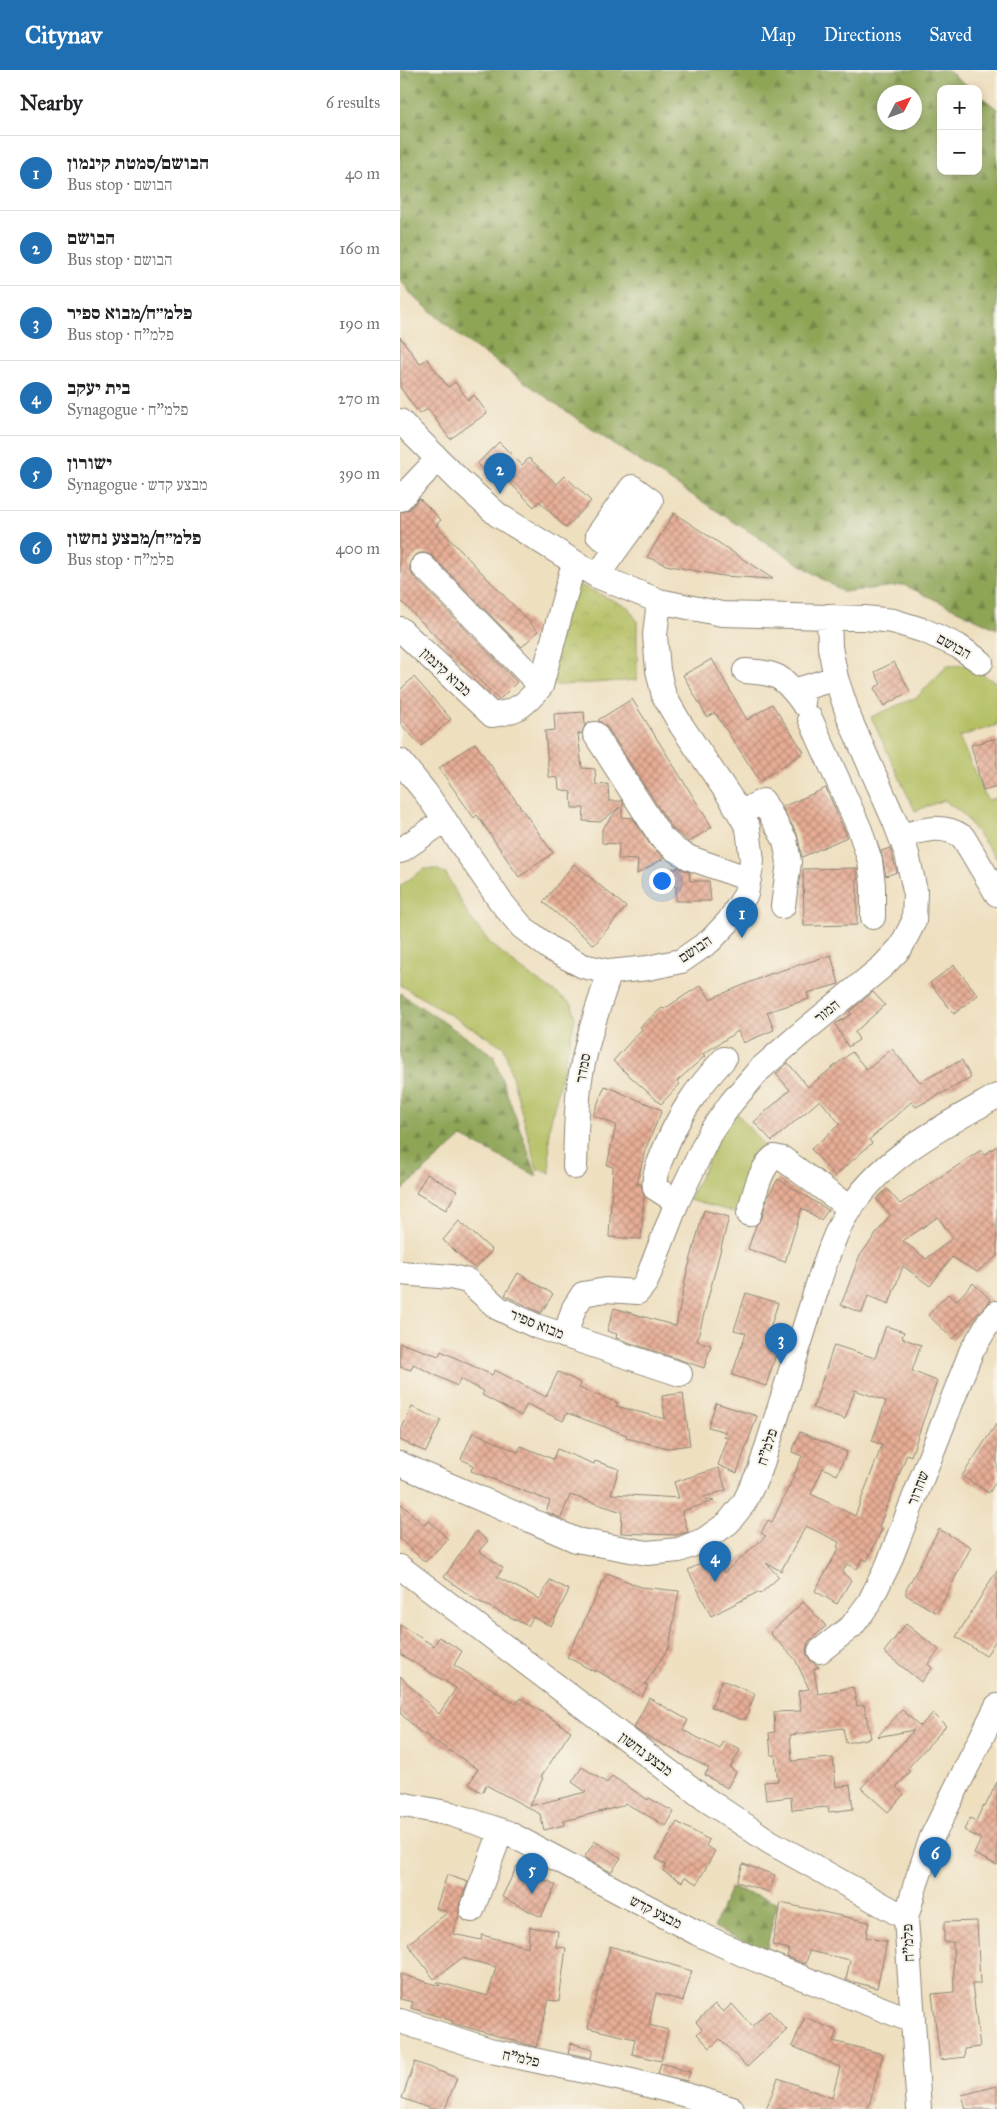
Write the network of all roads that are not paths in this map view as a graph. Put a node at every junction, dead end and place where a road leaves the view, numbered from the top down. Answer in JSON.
{"nodes":[{"id":1,"x":400,"y":421,"type":"edge"},
{"id":2,"x":438,"y":460,"type":"junction"},
{"id":3,"x":400,"y":499,"type":"edge"},
{"id":4,"x":617,"y":548,"type":"dead end"},
{"id":5,"x":574,"y":562,"type":"junction"},
{"id":6,"x":424,"y":566,"type":"dead end"},
{"id":7,"x":598,"y":576,"type":"junction"},
{"id":8,"x":660,"y":601,"type":"junction"},
{"id":9,"x":829,"y":616,"type":"junction"},
{"id":10,"x":400,"y":629,"type":"edge"},
{"id":11,"x":981,"y":662,"type":"dead end"},
{"id":12,"x":745,"y":671,"type":"dead end"},
{"id":13,"x":836,"y":678,"type":"junction"},
{"id":14,"x":541,"y":686,"type":"junction"},
{"id":15,"x":802,"y":704,"type":"junction"},
{"id":16,"x":595,"y":734,"type":"dead end"},
{"id":17,"x":866,"y":756,"type":"junction"},
{"id":18,"x":400,"y":761,"type":"edge"},
{"id":19,"x":834,"y":772,"type":"junction"},
{"id":20,"x":740,"y":813,"type":"junction"},
{"id":21,"x":445,"y":820,"type":"junction"},
{"id":22,"x":901,"y":836,"type":"junction"},
{"id":23,"x":400,"y":851,"type":"edge"},
{"id":24,"x":749,"y":879,"type":"junction"},
{"id":25,"x":997,"y":894,"type":"edge"},
{"id":26,"x":783,"y":906,"type":"dead end"},
{"id":27,"x":873,"y":917,"type":"dead end"},
{"id":28,"x":610,"y":972,"type":"junction"},
{"id":29,"x":724,"y":1059,"type":"dead end"},
{"id":30,"x":997,"y":1096,"type":"edge"},
{"id":31,"x":575,"y":1167,"type":"dead end"},
{"id":32,"x":676,"y":1202,"type":"junction"},
{"id":33,"x":850,"y":1209,"type":"junction"},
{"id":34,"x":749,"y":1214,"type":"dead end"},
{"id":35,"x":400,"y":1273,"type":"edge"},
{"id":36,"x":997,"y":1313,"type":"edge"},
{"id":37,"x":565,"y":1336,"type":"junction"},
{"id":38,"x":680,"y":1374,"type":"dead end"},
{"id":39,"x":400,"y":1464,"type":"edge"},
{"id":40,"x":400,"y":1567,"type":"edge"},
{"id":41,"x":820,"y":1651,"type":"dead end"},
{"id":42,"x":997,"y":1706,"type":"edge"},
{"id":43,"x":400,"y":1804,"type":"edge"},
{"id":44,"x":502,"y":1831,"type":"junction"},
{"id":45,"x":472,"y":1910,"type":"dead end"},
{"id":46,"x":906,"y":1918,"type":"junction"},
{"id":47,"x":400,"y":2021,"type":"edge"},
{"id":48,"x":913,"y":2021,"type":"junction"},
{"id":49,"x":691,"y":2103,"type":"edge"},
{"id":50,"x":732,"y":2109,"type":"edge"},
{"id":51,"x":918,"y":2109,"type":"edge"}],
"edges":[{"from":1,"to":2,"type":"street","name":"הבושם"},
{"from":2,"to":3,"type":"street"},
{"from":2,"to":5,"type":"street","name":"הבושם"},
{"from":4,"to":7,"type":"street"},
{"from":5,"to":7,"type":"street","name":"הבושם"},
{"from":5,"to":14,"type":"street"},
{"from":6,"to":14,"type":"street"},
{"from":7,"to":8,"type":"street","name":"הבושם"},
{"from":8,"to":9,"type":"street","name":"הבושם"},
{"from":8,"to":20,"type":"street","name":"הבושם"},
{"from":9,"to":11,"type":"street","name":"הבושם"},
{"from":9,"to":13,"type":"street","name":"המור"},
{"from":10,"to":14,"type":"street","name":"מבוא קינמון"},
{"from":12,"to":15,"type":"street"},
{"from":13,"to":15,"type":"street"},
{"from":13,"to":17,"type":"street","name":"המור"},
{"from":15,"to":19,"type":"street"},
{"from":16,"to":24,"type":"street"},
{"from":17,"to":19,"type":"street"},
{"from":17,"to":22,"type":"street","name":"המור"},
{"from":18,"to":21,"type":"street","name":"הבושם"},
{"from":19,"to":27,"type":"street"},
{"from":20,"to":24,"type":"street","name":"הבושם"},
{"from":20,"to":26,"type":"street"},
{"from":21,"to":23,"type":"street"},
{"from":21,"to":28,"type":"street","name":"הבושם"},
{"from":22,"to":25,"type":"street"},
{"from":22,"to":32,"type":"street","name":"המור"},
{"from":24,"to":28,"type":"street","name":"הבושם"},
{"from":28,"to":31,"type":"street","name":"סמדר"},
{"from":29,"to":32,"type":"street"},
{"from":30,"to":33,"type":"street","name":"פלמ\"ח"},
{"from":32,"to":37,"type":"street","name":"המור"},
{"from":33,"to":34,"type":"street"},
{"from":33,"to":39,"type":"street","name":"פלמ\"ח"},
{"from":35,"to":37,"type":"street","name":"מבוא ספיר"},
{"from":36,"to":41,"type":"street","name":"שחרור"},
{"from":37,"to":38,"type":"street","name":"מבוא ספיר"},
{"from":40,"to":46,"type":"street","name":"מבצע נחשון"},
{"from":42,"to":46,"type":"street","name":"פלמ\"ח"},
{"from":43,"to":44,"type":"street","name":"מבצע קדש"},
{"from":44,"to":45,"type":"street"},
{"from":44,"to":48,"type":"street","name":"מבצע קדש"},
{"from":46,"to":48,"type":"street","name":"פלמ\"ח"},
{"from":47,"to":49,"type":"street","name":"פלמ\"ח"},
{"from":48,"to":51,"type":"street","name":"פלמ\"ח"},
{"from":49,"to":50,"type":"street","name":"פלמ\"ח"}]}
